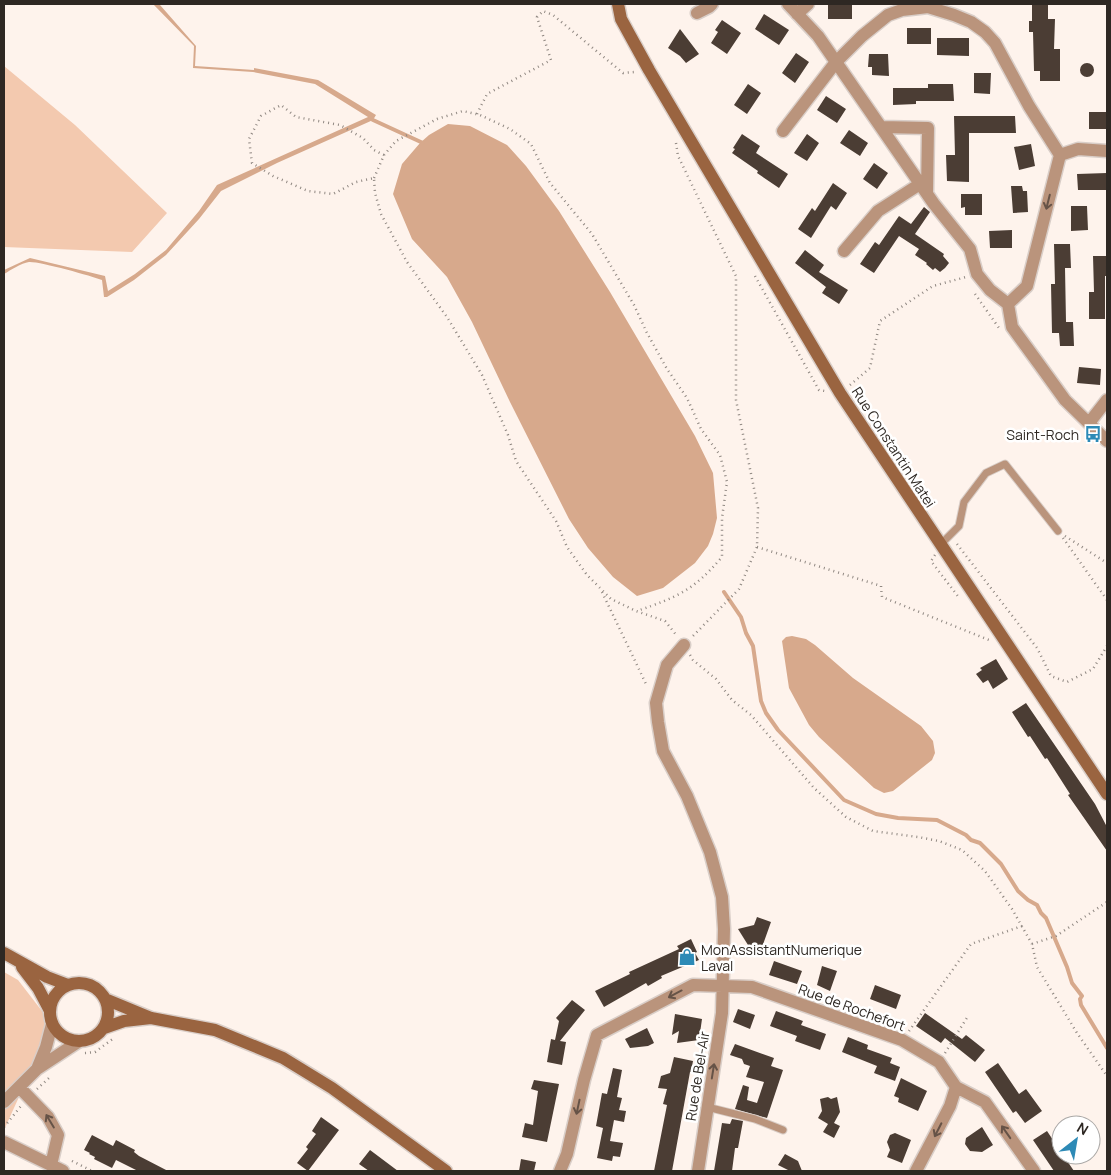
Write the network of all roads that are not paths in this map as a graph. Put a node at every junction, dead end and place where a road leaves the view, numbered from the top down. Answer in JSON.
{"nodes":[{"id":1,"x":618,"y":4,"type":"edge"},
{"id":2,"x":712,"y":4,"type":"edge"},
{"id":3,"x":788,"y":4,"type":"edge"},
{"id":4,"x":808,"y":4,"type":"edge"},
{"id":5,"x":928,"y":5,"type":"edge"},
{"id":6,"x":697,"y":13,"type":"dead end"},
{"id":7,"x":797,"y":14,"type":"junction"},
{"id":8,"x":836,"y":62,"type":"junction"},
{"id":9,"x":882,"y":127,"type":"junction"},
{"id":10,"x":783,"y":131,"type":"dead end"},
{"id":11,"x":1107,"y":151,"type":"edge"},
{"id":12,"x":1060,"y":155,"type":"junction"},
{"id":13,"x":924,"y":189,"type":"junction"},
{"id":14,"x":844,"y":251,"type":"dead end"},
{"id":15,"x":1008,"y":304,"type":"junction"},
{"id":16,"x":1107,"y":400,"type":"edge"},
{"id":17,"x":1088,"y":422,"type":"junction"},
{"id":18,"x":1107,"y":441,"type":"edge"},
{"id":19,"x":1058,"y":530,"type":"road end"},
{"id":20,"x":940,"y":545,"type":"junction"},
{"id":21,"x":684,"y":645,"type":"road end"},
{"id":22,"x":1107,"y":794,"type":"edge"},
{"id":23,"x":4,"y":953,"type":"edge"},
{"id":24,"x":19,"y":963,"type":"junction"},
{"id":25,"x":68,"y":984,"type":"junction"},
{"id":26,"x":722,"y":986,"type":"junction"},
{"id":27,"x":106,"y":999,"type":"junction"},
{"id":28,"x":49,"y":1009,"type":"junction"},
{"id":29,"x":151,"y":1018,"type":"junction"},
{"id":30,"x":52,"y":1024,"type":"junction"},
{"id":31,"x":104,"y":1028,"type":"junction"},
{"id":32,"x":80,"y":1048,"type":"junction"},
{"id":33,"x":37,"y":1069,"type":"junction"},
{"id":34,"x":19,"y":1087,"type":"junction"},
{"id":35,"x":956,"y":1087,"type":"junction"},
{"id":36,"x":4,"y":1102,"type":"edge"},
{"id":37,"x":707,"y":1107,"type":"junction"},
{"id":38,"x":783,"y":1130,"type":"dead end"},
{"id":39,"x":4,"y":1142,"type":"edge"},
{"id":40,"x":51,"y":1165,"type":"junction"},
{"id":41,"x":63,"y":1171,"type":"edge"},
{"id":42,"x":446,"y":1171,"type":"edge"},
{"id":43,"x":560,"y":1171,"type":"edge"},
{"id":44,"x":698,"y":1171,"type":"edge"},
{"id":45,"x":916,"y":1171,"type":"edge"},
{"id":46,"x":1034,"y":1171,"type":"edge"}],
"edges":[{"from":1,"to":20,"type":"street","name":"Rue Constantin Matei"},
{"from":2,"to":6,"type":"street"},
{"from":3,"to":7,"type":"street"},
{"from":4,"to":7,"type":"street"},
{"from":5,"to":8,"type":"street"},
{"from":5,"to":12,"type":"street"},
{"from":7,"to":8,"type":"street"},
{"from":8,"to":9,"type":"street"},
{"from":8,"to":10,"type":"street"},
{"from":9,"to":13,"type":"street"},
{"from":9,"to":13,"type":"street"},
{"from":11,"to":12,"type":"street"},
{"from":12,"to":15,"type":"street","one_way":true},
{"from":13,"to":14,"type":"street"},
{"from":13,"to":15,"type":"street"},
{"from":15,"to":17,"type":"street"},
{"from":16,"to":17,"type":"street"},
{"from":17,"to":18,"type":"street"},
{"from":19,"to":20,"type":"lane"},
{"from":20,"to":22,"type":"street","name":"Rue Constantin Matei"},
{"from":21,"to":26,"type":"street","name":"Rue de Bel-Air"},
{"from":23,"to":24,"type":"street"},
{"from":24,"to":25,"type":"street"},
{"from":24,"to":28,"type":"street"},
{"from":25,"to":27,"type":"street"},
{"from":25,"to":28,"type":"street"},
{"from":26,"to":35,"type":"street","name":"Rue de Rochefort"},
{"from":37,"to":26,"type":"street","name":"Rue de Bel-Air","one_way":true},
{"from":26,"to":43,"type":"street","name":"Rue de Rochefort","one_way":true},
{"from":27,"to":29,"type":"street"},
{"from":27,"to":31,"type":"street"},
{"from":28,"to":30,"type":"street"},
{"from":29,"to":31,"type":"street"},
{"from":29,"to":42,"type":"street"},
{"from":30,"to":32,"type":"street"},
{"from":30,"to":33,"type":"street"},
{"from":31,"to":32,"type":"street"},
{"from":32,"to":33,"type":"street"},
{"from":33,"to":34,"type":"street"},
{"from":34,"to":36,"type":"street"},
{"from":40,"to":34,"type":"street","one_way":true},
{"from":35,"to":45,"type":"street","one_way":true},
{"from":46,"to":35,"type":"street","name":"Rue de Rochefort","one_way":true},
{"from":37,"to":38,"type":"lane"},
{"from":37,"to":44,"type":"street","name":"Rue de Bel-Air"},
{"from":39,"to":40,"type":"street"},
{"from":40,"to":41,"type":"street"}]}
